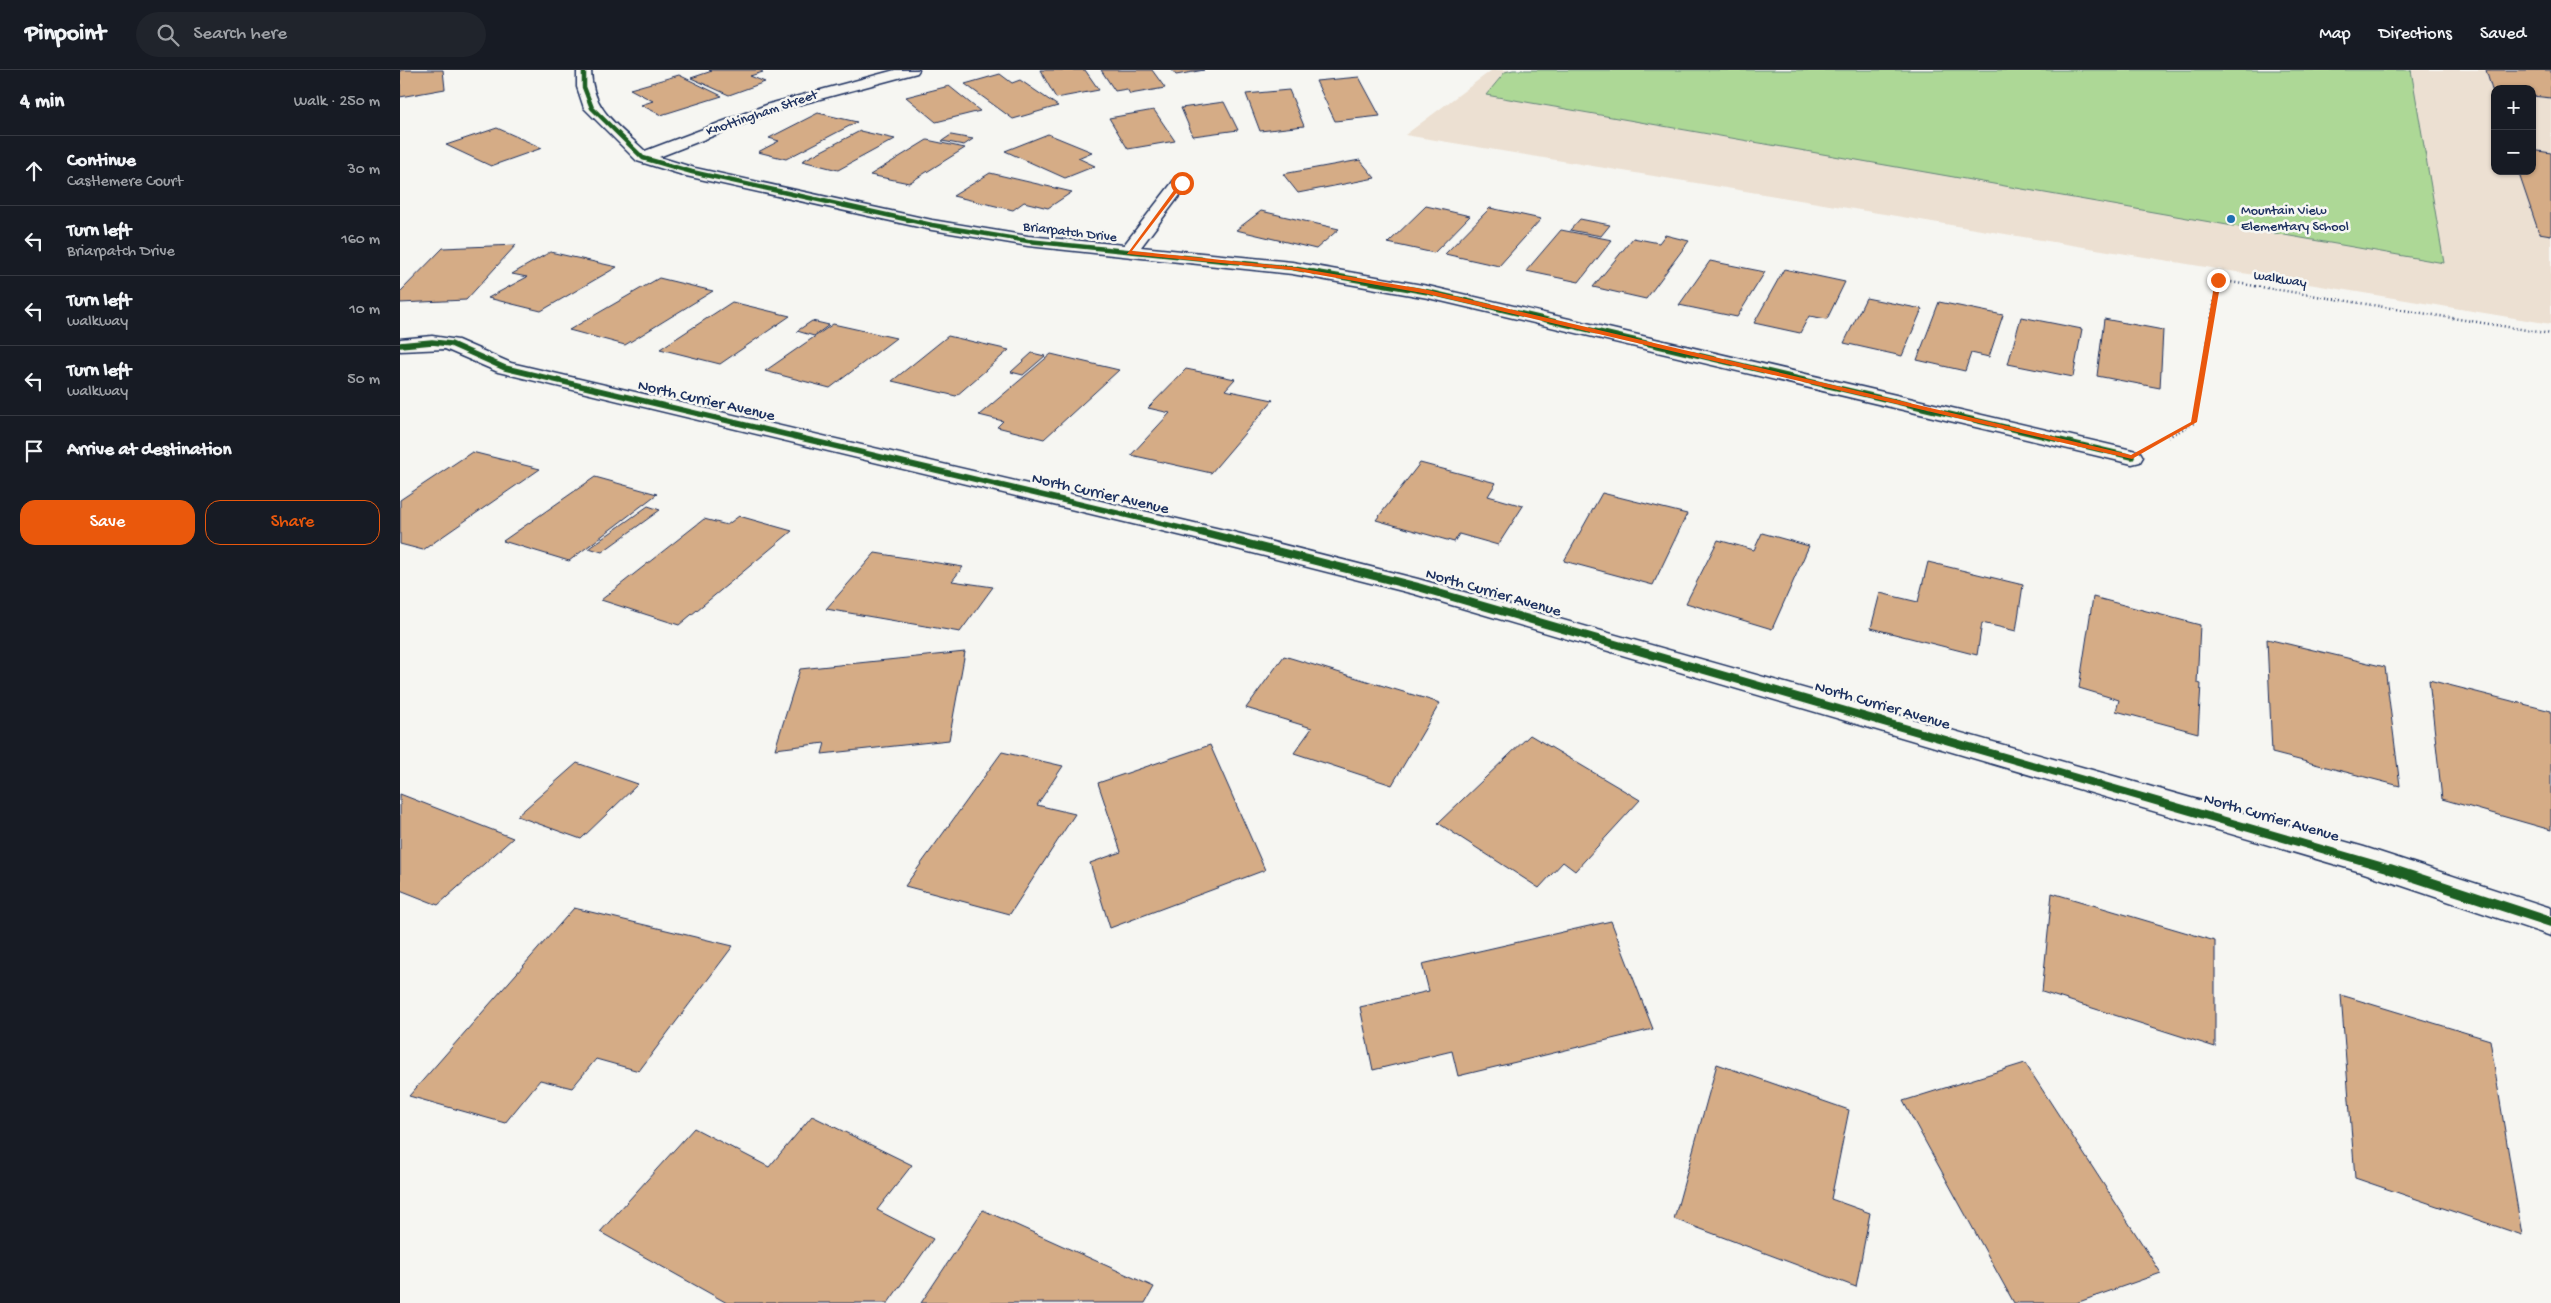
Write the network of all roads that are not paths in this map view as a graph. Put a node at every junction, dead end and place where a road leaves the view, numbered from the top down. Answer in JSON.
{"nodes":[{"id":1,"x":584,"y":70,"type":"edge"},
{"id":2,"x":912,"y":70,"type":"edge"},
{"id":3,"x":643,"y":158,"type":"junction"},
{"id":4,"x":1182,"y":183,"type":"dead end"},
{"id":5,"x":1128,"y":252,"type":"junction"},
{"id":6,"x":408,"y":344,"type":"edge"},
{"id":7,"x":2132,"y":457,"type":"road end"},
{"id":8,"x":2551,"y":922,"type":"edge"}],
"edges":[{"from":1,"to":3,"type":"street","name":"Briarpatch Drive"},
{"from":2,"to":3,"type":"street","name":"Knottingham Street"},
{"from":3,"to":5,"type":"street","name":"Briarpatch Drive"},
{"from":4,"to":5,"type":"street"},
{"from":5,"to":7,"type":"street","name":"Briarpatch Drive"},
{"from":6,"to":8,"type":"street","name":"North Currier Avenue"}]}
